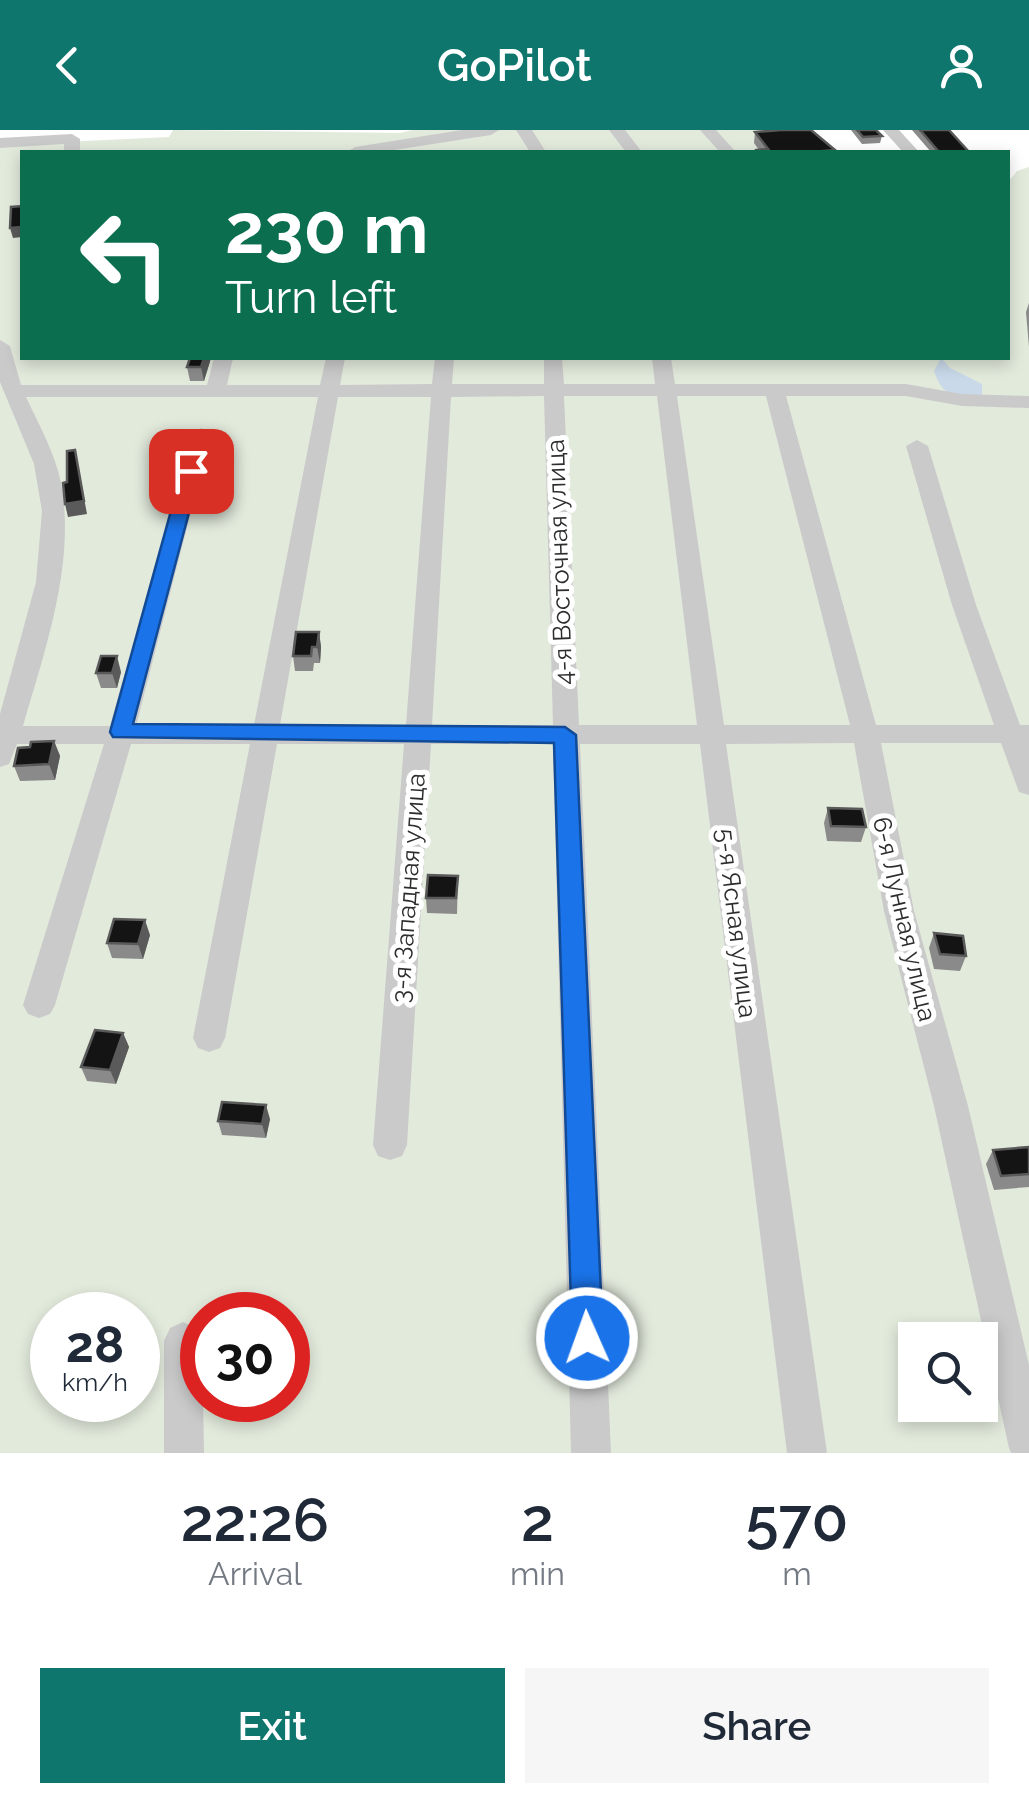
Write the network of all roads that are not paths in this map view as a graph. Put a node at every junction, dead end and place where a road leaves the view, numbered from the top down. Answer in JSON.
{"nodes":[{"id":1,"x":491,"y":130,"type":"edge"},
{"id":2,"x":616,"y":130,"type":"edge"},
{"id":3,"x":708,"y":130,"type":"edge"},
{"id":4,"x":891,"y":130,"type":"edge"},
{"id":5,"x":434,"y":137,"type":"junction"},
{"id":6,"x":0,"y":143,"type":"edge"},
{"id":7,"x":72,"y":150,"type":"edge"},
{"id":8,"x":365,"y":150,"type":"edge"},
{"id":9,"x":442,"y":150,"type":"edge"},
{"id":10,"x":632,"y":150,"type":"edge"},
{"id":11,"x":726,"y":150,"type":"edge"},
{"id":12,"x":909,"y":150,"type":"edge"},
{"id":13,"x":0,"y":346,"type":"edge"},
{"id":14,"x":223,"y":360,"type":"edge"},
{"id":15,"x":334,"y":360,"type":"edge"},
{"id":16,"x":444,"y":360,"type":"edge"},
{"id":17,"x":552,"y":360,"type":"edge"},
{"id":18,"x":662,"y":360,"type":"edge"},
{"id":19,"x":215,"y":391,"type":"junction"},
{"id":20,"x":326,"y":391,"type":"junction"},
{"id":21,"x":553,"y":391,"type":"junction"},
{"id":22,"x":14,"y":392,"type":"junction"},
{"id":23,"x":443,"y":392,"type":"junction"},
{"id":24,"x":669,"y":392,"type":"junction"},
{"id":25,"x":775,"y":392,"type":"junction"},
{"id":26,"x":1029,"y":402,"type":"edge"},
{"id":27,"x":201,"y":434,"type":"dead end"},
{"id":28,"x":917,"y":446,"type":"dead end"},
{"id":29,"x":120,"y":732,"type":"junction"},
{"id":30,"x":266,"y":732,"type":"junction"},
{"id":31,"x":712,"y":734,"type":"junction"},
{"id":32,"x":1020,"y":734,"type":"edge"},
{"id":33,"x":418,"y":735,"type":"junction"},
{"id":34,"x":565,"y":735,"type":"junction"},
{"id":35,"x":866,"y":735,"type":"junction"},
{"id":36,"x":3,"y":746,"type":"edge"},
{"id":37,"x":1029,"y":785,"type":"edge"},
{"id":38,"x":39,"y":1006,"type":"dead end"},
{"id":39,"x":210,"y":1038,"type":"dead end"},
{"id":40,"x":390,"y":1145,"type":"dead end"},
{"id":41,"x":184,"y":1422,"type":"edge"},
{"id":42,"x":1029,"y":1448,"type":"edge"},
{"id":43,"x":184,"y":1453,"type":"edge"},
{"id":44,"x":591,"y":1453,"type":"edge"},
{"id":45,"x":807,"y":1453,"type":"edge"}],
"edges":[{"from":1,"to":5,"type":"street"},
{"from":2,"to":10,"type":"street"},
{"from":3,"to":11,"type":"street"},
{"from":4,"to":12,"type":"street"},
{"from":5,"to":8,"type":"street"},
{"from":5,"to":9,"type":"street"},
{"from":6,"to":7,"type":"street"},
{"from":13,"to":22,"type":"street"},
{"from":14,"to":19,"type":"street"},
{"from":15,"to":20,"type":"street"},
{"from":16,"to":23,"type":"street","name":"3-я Западная улица"},
{"from":17,"to":21,"type":"street","name":"4-я Восточная улица"},
{"from":18,"to":24,"type":"street","name":"5-я Ясная улица"},
{"from":19,"to":20,"type":"street"},
{"from":19,"to":22,"type":"street"},
{"from":20,"to":23,"type":"street"},
{"from":20,"to":30,"type":"street"},
{"from":21,"to":23,"type":"street"},
{"from":21,"to":24,"type":"street"},
{"from":21,"to":34,"type":"street","name":"4-я Восточная улица"},
{"from":22,"to":36,"type":"street"},
{"from":23,"to":33,"type":"street","name":"3-я Западная улица"},
{"from":24,"to":25,"type":"street"},
{"from":24,"to":31,"type":"street","name":"5-я Ясная улица"},
{"from":25,"to":26,"type":"street"},
{"from":25,"to":35,"type":"street","name":"6-я Лунная улица"},
{"from":27,"to":29,"type":"street"},
{"from":28,"to":32,"type":"street"},
{"from":29,"to":30,"type":"street"},
{"from":29,"to":36,"type":"street"},
{"from":29,"to":38,"type":"street"},
{"from":30,"to":33,"type":"street"},
{"from":30,"to":39,"type":"street"},
{"from":31,"to":34,"type":"street"},
{"from":31,"to":35,"type":"street"},
{"from":31,"to":45,"type":"street","name":"5-я Ясная улица"},
{"from":32,"to":35,"type":"street"},
{"from":32,"to":37,"type":"street"},
{"from":33,"to":34,"type":"street"},
{"from":33,"to":40,"type":"street","name":"3-я Западная улица"},
{"from":34,"to":44,"type":"street","name":"4-я Восточная улица"},
{"from":35,"to":42,"type":"street","name":"6-я Лунная улица"},
{"from":41,"to":43,"type":"street"}]}
